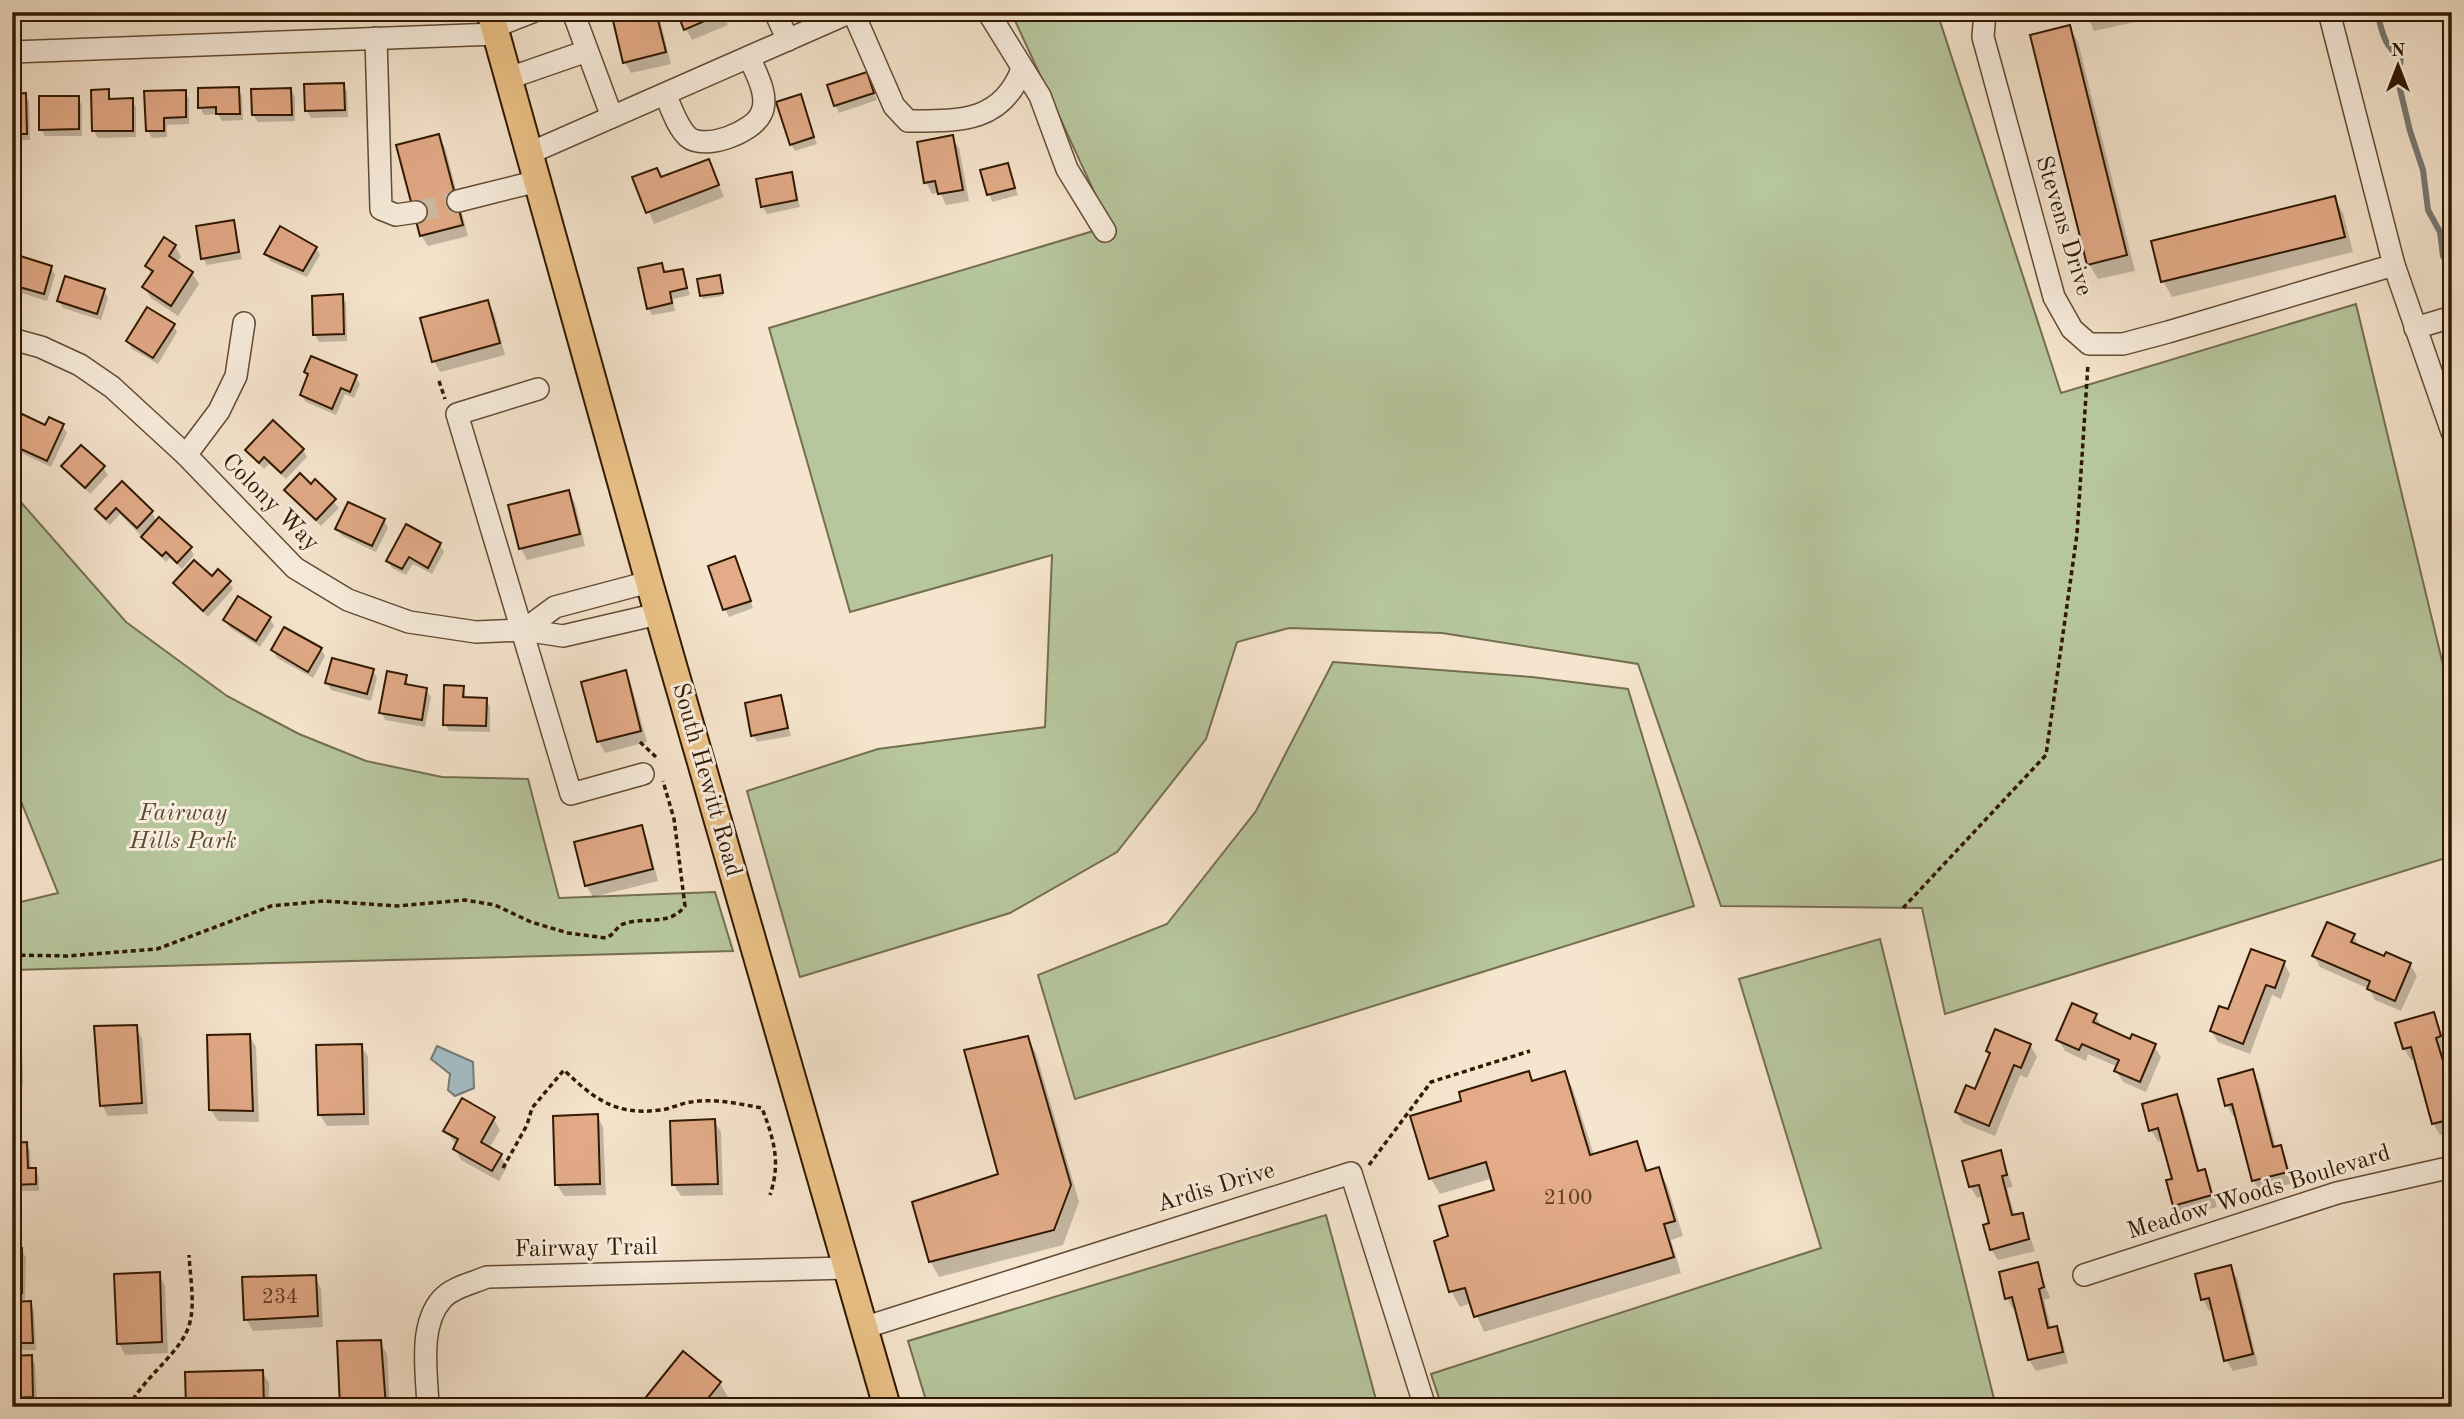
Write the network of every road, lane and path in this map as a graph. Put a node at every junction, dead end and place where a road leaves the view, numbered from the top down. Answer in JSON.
{"nodes":[{"id":1,"x":532,"y":12,"type":"edge"},
{"id":2,"x":573,"y":12,"type":"edge"},
{"id":3,"x":775,"y":12,"type":"edge"},
{"id":4,"x":852,"y":12,"type":"edge"},
{"id":5,"x":988,"y":12,"type":"edge"},
{"id":6,"x":1984,"y":12,"type":"edge"},
{"id":7,"x":2329,"y":12,"type":"edge"},
{"id":8,"x":494,"y":24,"type":"edge"},
{"id":9,"x":376,"y":38,"type":"junction"},
{"id":10,"x":788,"y":40,"type":"junction"},
{"id":11,"x":587,"y":51,"type":"junction"},
{"id":12,"x":12,"y":52,"type":"edge"},
{"id":13,"x":749,"y":57,"type":"junction"},
{"id":14,"x":1022,"y":69,"type":"junction"},
{"id":15,"x":509,"y":78,"type":"junction"},
{"id":16,"x":665,"y":94,"type":"junction"},
{"id":17,"x":612,"y":117,"type":"junction"},
{"id":18,"x":530,"y":153,"type":"junction"},
{"id":19,"x":538,"y":181,"type":"junction"},
{"id":20,"x":458,"y":201,"type":"tunnel mouth"},
{"id":21,"x":416,"y":212,"type":"tunnel mouth"},
{"id":22,"x":1105,"y":231,"type":"dead end"},
{"id":23,"x":2394,"y":265,"type":"junction"},
{"id":24,"x":2452,"y":317,"type":"edge"},
{"id":25,"x":244,"y":323,"type":"dead end"},
{"id":26,"x":2415,"y":328,"type":"junction"},
{"id":27,"x":12,"y":340,"type":"edge"},
{"id":28,"x":2089,"y":344,"type":"junction"},
{"id":29,"x":538,"y":389,"type":"dead end"},
{"id":30,"x":2452,"y":432,"type":"edge"},
{"id":31,"x":186,"y":455,"type":"junction"},
{"id":32,"x":649,"y":582,"type":"junction"},
{"id":33,"x":658,"y":614,"type":"junction"},
{"id":34,"x":524,"y":630,"type":"junction"},
{"id":35,"x":640,"y":742,"type":"dead end"},
{"id":36,"x":653,"y":767,"type":"junction"},
{"id":37,"x":1903,"y":908,"type":"dead end"},
{"id":38,"x":12,"y":955,"type":"edge"},
{"id":39,"x":1530,"y":1051,"type":"dead end"},
{"id":40,"x":2452,"y":1167,"type":"edge"},
{"id":41,"x":503,"y":1168,"type":"dead end"},
{"id":42,"x":1356,"y":1174,"type":"junction"},
{"id":43,"x":770,"y":1195,"type":"dead end"},
{"id":44,"x":189,"y":1255,"type":"dead end"},
{"id":45,"x":847,"y":1268,"type":"junction"},
{"id":46,"x":2084,"y":1275,"type":"dead end"},
{"id":47,"x":863,"y":1328,"type":"junction"},
{"id":48,"x":129,"y":1407,"type":"edge"},
{"id":49,"x":428,"y":1407,"type":"edge"},
{"id":50,"x":887,"y":1407,"type":"edge"},
{"id":51,"x":1425,"y":1407,"type":"edge"}],
"edges":[{"from":1,"to":8,"type":"street"},
{"from":2,"to":11,"type":"street"},
{"from":3,"to":10,"type":"street"},
{"from":4,"to":10,"type":"street"},
{"from":4,"to":14,"type":"street"},
{"from":5,"to":14,"type":"street"},
{"from":6,"to":28,"type":"street","name":"Stevens Drive"},
{"from":7,"to":23,"type":"street"},
{"from":8,"to":9,"type":"street"},
{"from":8,"to":15,"type":"main road","name":"South Hewitt Road"},
{"from":9,"to":12,"type":"street"},
{"from":9,"to":21,"type":"street"},
{"from":10,"to":13,"type":"street"},
{"from":11,"to":15,"type":"street"},
{"from":11,"to":17,"type":"street"},
{"from":13,"to":16,"type":"street"},
{"from":13,"to":16,"type":"street"},
{"from":14,"to":22,"type":"street"},
{"from":15,"to":18,"type":"main road","name":"South Hewitt Road"},
{"from":16,"to":17,"type":"street"},
{"from":17,"to":18,"type":"street"},
{"from":18,"to":19,"type":"main road","name":"South Hewitt Road"},
{"from":19,"to":20,"type":"street"},
{"from":19,"to":32,"type":"main road","name":"South Hewitt Road"},
{"from":23,"to":26,"type":"street"},
{"from":23,"to":28,"type":"street"},
{"from":24,"to":26,"type":"street"},
{"from":25,"to":31,"type":"street"},
{"from":26,"to":30,"type":"street"},
{"from":27,"to":31,"type":"street","name":"Colony Way"},
{"from":28,"to":37,"type":"path"},
{"from":29,"to":34,"type":"street"},
{"from":31,"to":34,"type":"street","name":"Colony Way"},
{"from":32,"to":33,"type":"main road","name":"South Hewitt Road"},
{"from":32,"to":34,"type":"street"},
{"from":33,"to":34,"type":"street","name":"Colony Way"},
{"from":33,"to":45,"type":"main road","name":"South Hewitt Road"},
{"from":34,"to":36,"type":"street"},
{"from":35,"to":36,"type":"path"},
{"from":36,"to":38,"type":"path"},
{"from":39,"to":42,"type":"path"},
{"from":40,"to":46,"type":"street","name":"Meadow Woods Boulevard"},
{"from":41,"to":43,"type":"path"},
{"from":42,"to":47,"type":"street","name":"Ardis Drive"},
{"from":42,"to":51,"type":"street"},
{"from":44,"to":48,"type":"path"},
{"from":45,"to":47,"type":"main road","name":"South Hewitt Road"},
{"from":45,"to":49,"type":"street","name":"Fairway Trail"},
{"from":47,"to":50,"type":"main road","name":"South Hewitt Road"}]}
